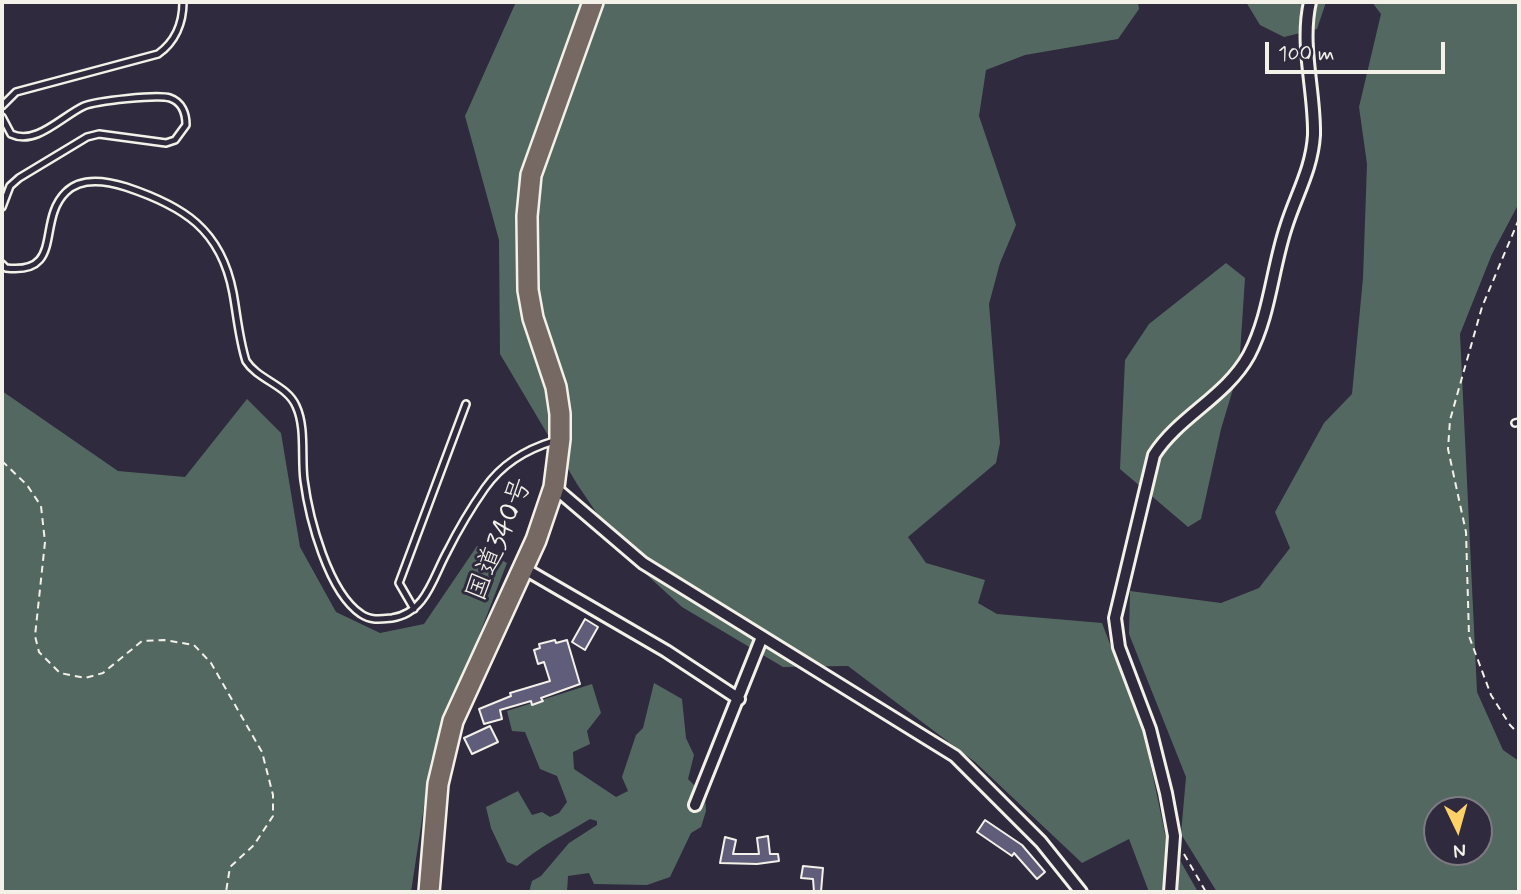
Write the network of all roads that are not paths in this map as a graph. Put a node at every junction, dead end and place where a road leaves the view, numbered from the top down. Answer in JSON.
{"nodes":[{"id":1,"x":183,"y":2,"type":"edge"},
{"id":2,"x":593,"y":2,"type":"edge"},
{"id":3,"x":1310,"y":2,"type":"edge"},
{"id":4,"x":2,"y":106,"type":"edge"},
{"id":5,"x":2,"y":117,"type":"edge"},
{"id":6,"x":2,"y":207,"type":"edge"},
{"id":7,"x":2,"y":264,"type":"edge"},
{"id":8,"x":466,"y":404,"type":"dead end"},
{"id":9,"x":561,"y":439,"type":"junction"},
{"id":10,"x":554,"y":487,"type":"junction"},
{"id":11,"x":523,"y":568,"type":"junction"},
{"id":12,"x":414,"y":609,"type":"junction"},
{"id":13,"x":762,"y":637,"type":"junction"},
{"id":14,"x":739,"y":699,"type":"junction"},
{"id":15,"x":695,"y":805,"type":"dead end"},
{"id":16,"x":429,"y":892,"type":"edge"},
{"id":17,"x":1081,"y":892,"type":"edge"},
{"id":18,"x":1170,"y":892,"type":"edge"}],
"edges":[{"from":1,"to":4,"type":"lane"},
{"from":2,"to":9,"type":"highway","name":"国道340号"},
{"from":3,"to":18,"type":"street"},
{"from":5,"to":6,"type":"lane"},
{"from":7,"to":12,"type":"lane"},
{"from":8,"to":12,"type":"lane"},
{"from":9,"to":10,"type":"highway","name":"国道340号"},
{"from":9,"to":12,"type":"lane"},
{"from":10,"to":11,"type":"highway","name":"国道340号"},
{"from":10,"to":13,"type":"street"},
{"from":11,"to":14,"type":"street"},
{"from":11,"to":16,"type":"highway","name":"国道340号"},
{"from":13,"to":14,"type":"street"},
{"from":13,"to":17,"type":"street"},
{"from":14,"to":15,"type":"street"}]}
